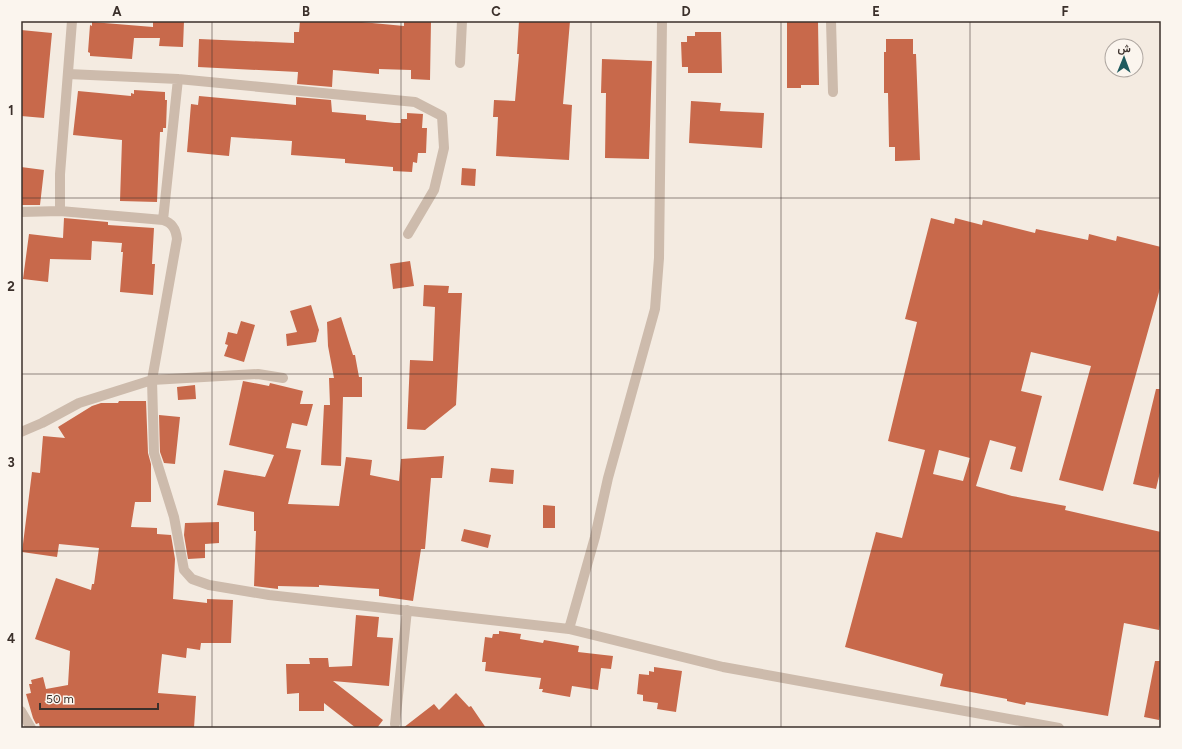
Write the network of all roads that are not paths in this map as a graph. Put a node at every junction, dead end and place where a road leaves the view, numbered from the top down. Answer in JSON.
{"nodes":[{"id":1,"x":72,"y":21,"type":"edge"},
{"id":2,"x":462,"y":21,"type":"edge"},
{"id":3,"x":662,"y":21,"type":"edge"},
{"id":4,"x":831,"y":21,"type":"edge"},
{"id":5,"x":460,"y":63,"type":"dead end"},
{"id":6,"x":68,"y":74,"type":"junction"},
{"id":7,"x":178,"y":79,"type":"junction"},
{"id":8,"x":833,"y":92,"type":"dead end"},
{"id":9,"x":21,"y":212,"type":"edge"},
{"id":10,"x":60,"y":212,"type":"junction"},
{"id":11,"x":163,"y":220,"type":"junction"},
{"id":12,"x":408,"y":234,"type":"dead end"},
{"id":13,"x":283,"y":378,"type":"dead end"},
{"id":14,"x":152,"y":380,"type":"junction"},
{"id":15,"x":21,"y":432,"type":"edge"},
{"id":16,"x":407,"y":610,"type":"junction"},
{"id":17,"x":569,"y":629,"type":"junction"},
{"id":18,"x":21,"y":711,"type":"edge"},
{"id":19,"x":395,"y":724,"type":"dead end"},
{"id":20,"x":31,"y":728,"type":"edge"},
{"id":21,"x":1059,"y":728,"type":"edge"}],
"edges":[{"from":1,"to":6,"type":"street"},
{"from":2,"to":5,"type":"street"},
{"from":3,"to":17,"type":"street"},
{"from":4,"to":8,"type":"street"},
{"from":6,"to":7,"type":"street"},
{"from":6,"to":10,"type":"street"},
{"from":7,"to":11,"type":"street"},
{"from":7,"to":12,"type":"street"},
{"from":9,"to":10,"type":"street"},
{"from":10,"to":11,"type":"street"},
{"from":11,"to":14,"type":"street"},
{"from":13,"to":14,"type":"street"},
{"from":14,"to":15,"type":"street"},
{"from":14,"to":16,"type":"street"},
{"from":16,"to":17,"type":"street"},
{"from":16,"to":19,"type":"street"},
{"from":17,"to":21,"type":"street"},
{"from":18,"to":20,"type":"street"}]}
